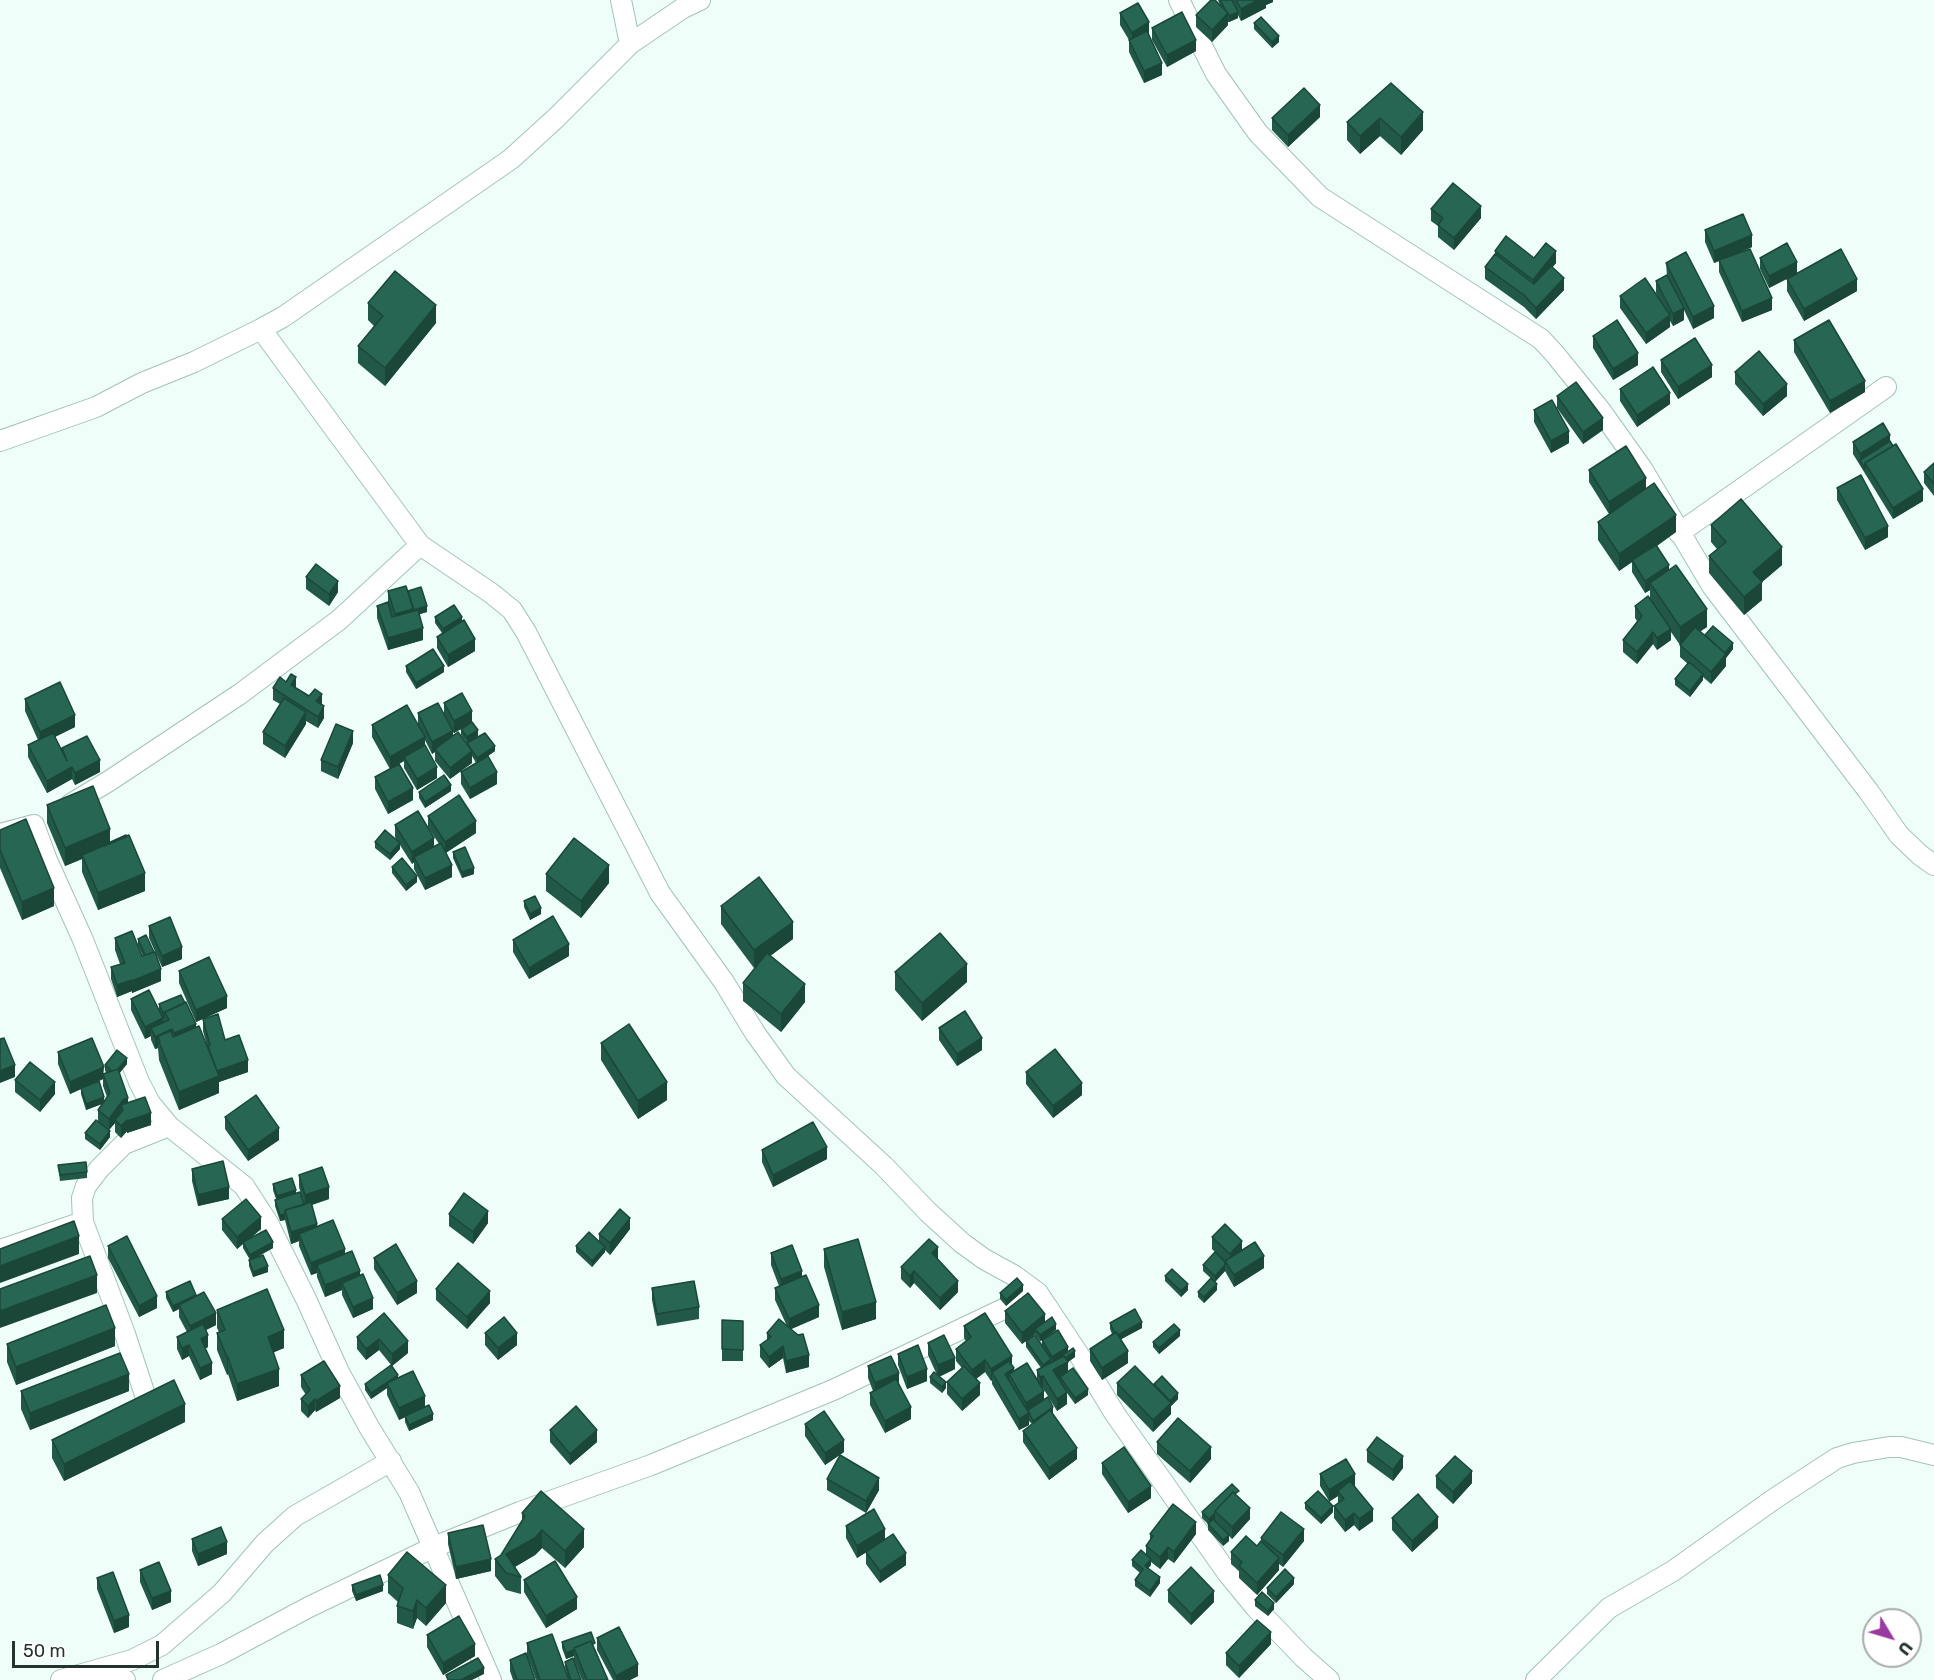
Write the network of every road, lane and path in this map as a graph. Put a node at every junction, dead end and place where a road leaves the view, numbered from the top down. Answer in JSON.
{"nodes":[{"id":1,"x":621,"y":0,"type":"edge"},
{"id":2,"x":700,"y":0,"type":"edge"},
{"id":3,"x":1179,"y":0,"type":"edge"},
{"id":4,"x":630,"y":44,"type":"junction"},
{"id":5,"x":261,"y":329,"type":"junction"},
{"id":6,"x":1887,"y":387,"type":"dead end"},
{"id":7,"x":0,"y":441,"type":"edge"},
{"id":8,"x":1679,"y":533,"type":"junction"},
{"id":9,"x":420,"y":545,"type":"junction"},
{"id":10,"x":34,"y":825,"type":"junction"},
{"id":11,"x":0,"y":834,"type":"edge"},
{"id":12,"x":1934,"y":865,"type":"edge"},
{"id":13,"x":169,"y":1126,"type":"junction"},
{"id":14,"x":82,"y":1222,"type":"junction"},
{"id":15,"x":0,"y":1250,"type":"edge"},
{"id":16,"x":1038,"y":1293,"type":"junction"},
{"id":17,"x":148,"y":1404,"type":"edge"},
{"id":18,"x":1934,"y":1455,"type":"edge"},
{"id":19,"x":392,"y":1461,"type":"junction"},
{"id":20,"x":434,"y":1547,"type":"junction"},
{"id":21,"x":95,"y":1671,"type":"junction"},
{"id":22,"x":61,"y":1680,"type":"edge"},
{"id":23,"x":125,"y":1680,"type":"edge"},
{"id":24,"x":163,"y":1680,"type":"edge"},
{"id":25,"x":491,"y":1680,"type":"edge"},
{"id":26,"x":1329,"y":1680,"type":"edge"},
{"id":27,"x":1536,"y":1680,"type":"edge"}],
"edges":[{"from":1,"to":4,"type":"street"},
{"from":2,"to":4,"type":"street"},
{"from":3,"to":8,"type":"street"},
{"from":4,"to":5,"type":"street"},
{"from":5,"to":7,"type":"street"},
{"from":5,"to":9,"type":"street"},
{"from":6,"to":8,"type":"street"},
{"from":8,"to":12,"type":"street"},
{"from":9,"to":10,"type":"street"},
{"from":9,"to":16,"type":"street"},
{"from":10,"to":11,"type":"street"},
{"from":10,"to":13,"type":"street"},
{"from":13,"to":14,"type":"street"},
{"from":13,"to":19,"type":"street"},
{"from":14,"to":15,"type":"street"},
{"from":14,"to":17,"type":"street"},
{"from":16,"to":20,"type":"street"},
{"from":16,"to":26,"type":"street"},
{"from":18,"to":27,"type":"street"},
{"from":19,"to":20,"type":"street"},
{"from":19,"to":21,"type":"street"},
{"from":20,"to":24,"type":"street"},
{"from":20,"to":25,"type":"street"},
{"from":21,"to":22,"type":"street"},
{"from":21,"to":23,"type":"street"}]}
